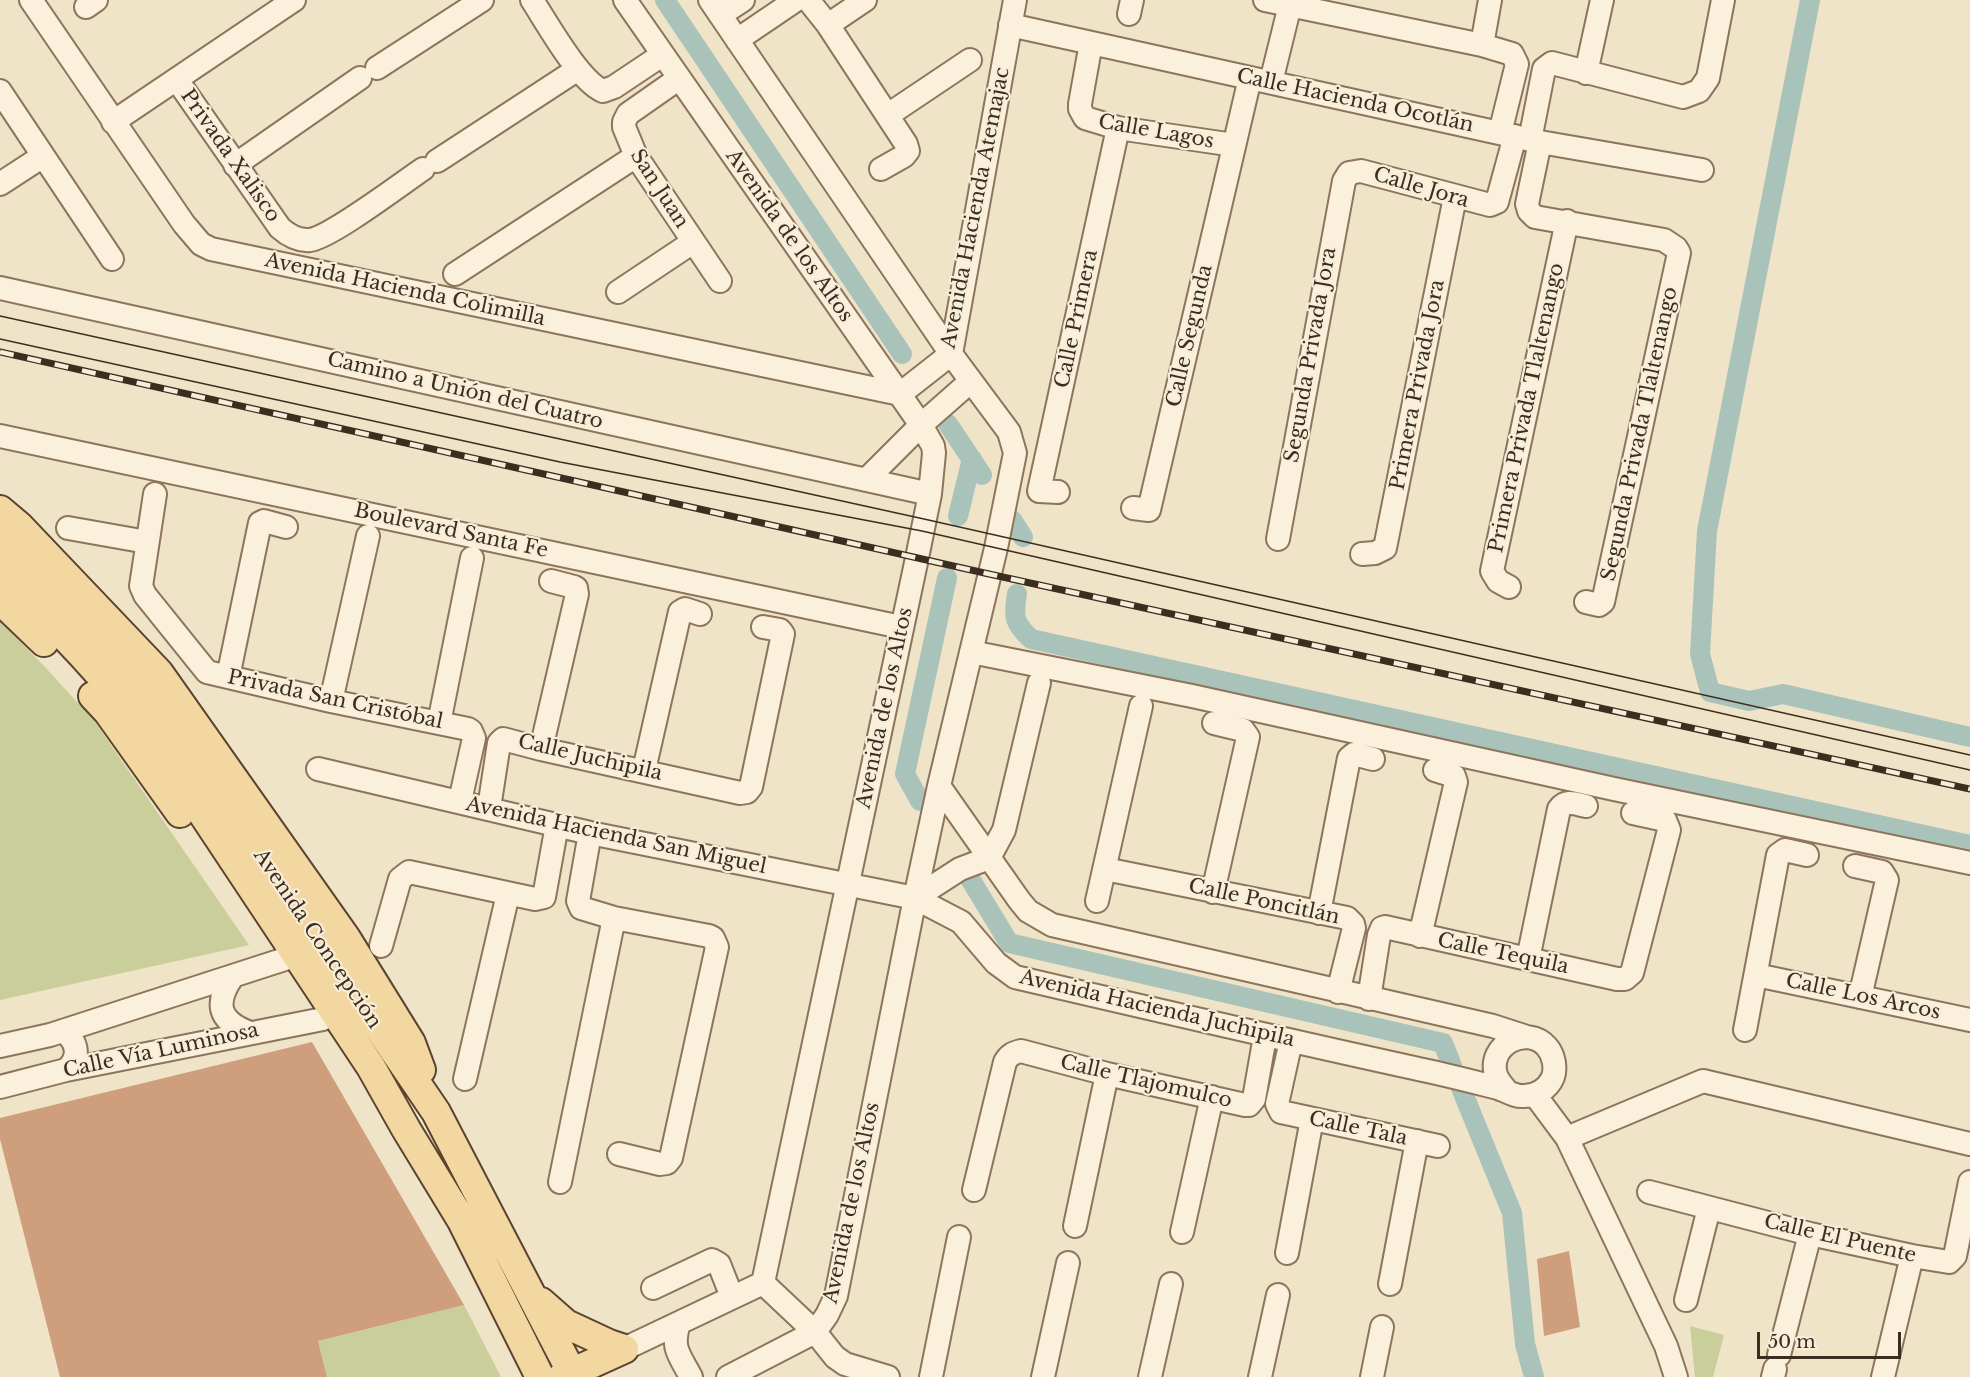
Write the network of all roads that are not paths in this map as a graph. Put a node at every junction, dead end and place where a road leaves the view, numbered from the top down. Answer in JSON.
{"nodes":[{"id":1,"x":31,"y":0,"type":"edge"},
{"id":2,"x":294,"y":0,"type":"edge"},
{"id":3,"x":482,"y":0,"type":"edge"},
{"id":4,"x":532,"y":0,"type":"edge"},
{"id":5,"x":625,"y":0,"type":"edge"},
{"id":6,"x":743,"y":0,"type":"edge"},
{"id":7,"x":796,"y":0,"type":"edge"},
{"id":8,"x":808,"y":0,"type":"edge"},
{"id":9,"x":865,"y":0,"type":"edge"},
{"id":10,"x":1014,"y":0,"type":"edge"},
{"id":11,"x":1265,"y":0,"type":"edge"},
{"id":12,"x":1490,"y":0,"type":"edge"},
{"id":13,"x":1602,"y":0,"type":"edge"},
{"id":14,"x":1723,"y":0,"type":"edge"},
{"id":15,"x":1290,"y":5,"type":"junction"},
{"id":16,"x":715,"y":8,"type":"edge"},
{"id":17,"x":1371,"y":10,"type":"edge"},
{"id":18,"x":828,"y":25,"type":"junction"},
{"id":19,"x":1010,"y":25,"type":"junction"},
{"id":20,"x":737,"y":40,"type":"junction"},
{"id":21,"x":1091,"y":43,"type":"junction"},
{"id":22,"x":1482,"y":45,"type":"junction"},
{"id":23,"x":662,"y":55,"type":"junction"},
{"id":24,"x":970,"y":60,"type":"dead end"},
{"id":25,"x":578,"y":69,"type":"junction"},
{"id":26,"x":1586,"y":73,"type":"junction"},
{"id":27,"x":678,"y":79,"type":"junction"},
{"id":28,"x":177,"y":80,"type":"junction"},
{"id":29,"x":1261,"y":80,"type":"junction"},
{"id":30,"x":0,"y":91,"type":"edge"},
{"id":31,"x":888,"y":115,"type":"junction"},
{"id":32,"x":113,"y":122,"type":"junction"},
{"id":33,"x":1118,"y":128,"type":"junction"},
{"id":34,"x":1521,"y":138,"type":"junction"},
{"id":35,"x":1234,"y":145,"type":"junction"},
{"id":36,"x":43,"y":156,"type":"junction"},
{"id":37,"x":636,"y":156,"type":"junction"},
{"id":38,"x":235,"y":165,"type":"junction"},
{"id":39,"x":881,"y":169,"type":"dead end"},
{"id":40,"x":1702,"y":171,"type":"dead end"},
{"id":41,"x":1349,"y":173,"type":"joint"},
{"id":42,"x":0,"y":184,"type":"edge"},
{"id":43,"x":1455,"y":198,"type":"junction"},
{"id":44,"x":1567,"y":222,"type":"junction"},
{"id":45,"x":693,"y":242,"type":"junction"},
{"id":46,"x":112,"y":260,"type":"dead end"},
{"id":47,"x":455,"y":274,"type":"dead end"},
{"id":48,"x":720,"y":281,"type":"dead end"},
{"id":49,"x":0,"y":288,"type":"edge"},
{"id":50,"x":618,"y":292,"type":"dead end"},
{"id":51,"x":951,"y":354,"type":"junction"},
{"id":52,"x":971,"y":381,"type":"junction"},
{"id":53,"x":900,"y":394,"type":"junction"},
{"id":54,"x":921,"y":424,"type":"junction"},
{"id":55,"x":0,"y":436,"type":"edge"},
{"id":56,"x":866,"y":480,"type":"junction"},
{"id":57,"x":1058,"y":492,"type":"dead end"},
{"id":58,"x":155,"y":494,"type":"dead end"},
{"id":59,"x":930,"y":494,"type":"junction"},
{"id":60,"x":1133,"y":508,"type":"dead end"},
{"id":61,"x":0,"y":510,"type":"edge"},
{"id":62,"x":286,"y":527,"type":"dead end"},
{"id":63,"x":68,"y":528,"type":"dead end"},
{"id":64,"x":368,"y":536,"type":"dead end"},
{"id":65,"x":1278,"y":539,"type":"dead end"},
{"id":66,"x":0,"y":542,"type":"edge"},
{"id":67,"x":147,"y":542,"type":"junction"},
{"id":68,"x":1362,"y":554,"type":"dead end"},
{"id":69,"x":472,"y":558,"type":"dead end"},
{"id":70,"x":0,"y":574,"type":"edge"},
{"id":71,"x":551,"y":581,"type":"dead end"},
{"id":72,"x":1509,"y":587,"type":"dead end"},
{"id":73,"x":0,"y":600,"type":"edge"},
{"id":74,"x":1586,"y":602,"type":"dead end"},
{"id":75,"x":700,"y":614,"type":"dead end"},
{"id":76,"x":763,"y":627,"type":"dead end"},
{"id":77,"x":901,"y":627,"type":"junction"},
{"id":78,"x":971,"y":652,"type":"junction"},
{"id":79,"x":228,"y":677,"type":"junction"},
{"id":80,"x":1039,"y":683,"type":"dead end"},
{"id":81,"x":331,"y":701,"type":"junction"},
{"id":82,"x":1141,"y":706,"type":"dead end"},
{"id":83,"x":439,"y":723,"type":"junction"},
{"id":84,"x":1214,"y":723,"type":"dead end"},
{"id":85,"x":541,"y":749,"type":"junction"},
{"id":86,"x":1373,"y":759,"type":"dead end"},
{"id":87,"x":318,"y":769,"type":"dead end"},
{"id":88,"x":644,"y":770,"type":"junction"},
{"id":89,"x":1435,"y":770,"type":"dead end"},
{"id":90,"x":939,"y":786,"type":"junction"},
{"id":91,"x":460,"y":801,"type":"junction"},
{"id":92,"x":1586,"y":806,"type":"dead end"},
{"id":93,"x":489,"y":808,"type":"junction"},
{"id":94,"x":1633,"y":813,"type":"dead end"},
{"id":95,"x":557,"y":825,"type":"junction"},
{"id":96,"x":590,"y":833,"type":"junction"},
{"id":97,"x":1807,"y":855,"type":"dead end"},
{"id":98,"x":989,"y":858,"type":"junction"},
{"id":99,"x":1970,"y":863,"type":"edge"},
{"id":100,"x":1855,"y":866,"type":"dead end"},
{"id":101,"x":1105,"y":869,"type":"junction"},
{"id":102,"x":847,"y":886,"type":"junction"},
{"id":103,"x":1213,"y":892,"type":"junction"},
{"id":104,"x":508,"y":894,"type":"junction"},
{"id":105,"x":915,"y":898,"type":"junction"},
{"id":106,"x":1097,"y":901,"type":"dead end"},
{"id":107,"x":1318,"y":913,"type":"junction"},
{"id":108,"x":614,"y":918,"type":"junction"},
{"id":109,"x":1420,"y":936,"type":"junction"},
{"id":110,"x":381,"y":946,"type":"dead end"},
{"id":111,"x":285,"y":959,"type":"junction"},
{"id":112,"x":1528,"y":959,"type":"junction"},
{"id":113,"x":1756,"y":975,"type":"junction"},
{"id":114,"x":233,"y":976,"type":"junction"},
{"id":115,"x":1338,"y":992,"type":"junction"},
{"id":116,"x":1860,"y":997,"type":"junction"},
{"id":117,"x":1369,"y":999,"type":"junction"},
{"id":118,"x":1969,"y":1013,"type":"edge"},
{"id":119,"x":322,"y":1019,"type":"junction"},
{"id":120,"x":1745,"y":1030,"type":"dead end"},
{"id":121,"x":62,"y":1031,"type":"junction"},
{"id":122,"x":250,"y":1033,"type":"junction"},
{"id":123,"x":1265,"y":1035,"type":"junction"},
{"id":124,"x":1524,"y":1036,"type":"junction"},
{"id":125,"x":1292,"y":1041,"type":"junction"},
{"id":126,"x":0,"y":1046,"type":"edge"},
{"id":127,"x":66,"y":1070,"type":"junction"},
{"id":128,"x":1107,"y":1074,"type":"junction"},
{"id":129,"x":465,"y":1079,"type":"dead end"},
{"id":130,"x":0,"y":1087,"type":"edge"},
{"id":131,"x":1506,"y":1090,"type":"junction"},
{"id":132,"x":1535,"y":1095,"type":"junction"},
{"id":133,"x":1212,"y":1097,"type":"junction"},
{"id":134,"x":436,"y":1112,"type":"junction"},
{"id":135,"x":1312,"y":1119,"type":"junction"},
{"id":136,"x":406,"y":1129,"type":"junction"},
{"id":137,"x":1567,"y":1138,"type":"junction"},
{"id":138,"x":1970,"y":1144,"type":"edge"},
{"id":139,"x":619,"y":1154,"type":"dead end"},
{"id":140,"x":560,"y":1182,"type":"dead end"},
{"id":141,"x":1970,"y":1182,"type":"edge"},
{"id":142,"x":974,"y":1190,"type":"dead end"},
{"id":143,"x":1649,"y":1192,"type":"dead end"},
{"id":144,"x":1709,"y":1208,"type":"junction"},
{"id":145,"x":1075,"y":1226,"type":"dead end"},
{"id":146,"x":1182,"y":1232,"type":"dead end"},
{"id":147,"x":1810,"y":1234,"type":"junction"},
{"id":148,"x":959,"y":1237,"type":"dead end"},
{"id":149,"x":1287,"y":1253,"type":"dead end"},
{"id":150,"x":1912,"y":1256,"type":"junction"},
{"id":151,"x":1068,"y":1263,"type":"dead end"},
{"id":152,"x":763,"y":1283,"type":"junction"},
{"id":153,"x":1171,"y":1284,"type":"dead end"},
{"id":154,"x":1390,"y":1284,"type":"dead end"},
{"id":155,"x":652,"y":1288,"type":"dead end"},
{"id":156,"x":530,"y":1293,"type":"junction"},
{"id":157,"x":1278,"y":1295,"type":"dead end"},
{"id":158,"x":732,"y":1297,"type":"junction"},
{"id":159,"x":1686,"y":1300,"type":"dead end"},
{"id":160,"x":679,"y":1323,"type":"junction"},
{"id":161,"x":1382,"y":1328,"type":"dead end"},
{"id":162,"x":815,"y":1332,"type":"junction"},
{"id":163,"x":624,"y":1349,"type":"junction"},
{"id":164,"x":1776,"y":1367,"type":"edge"},
{"id":165,"x":584,"y":1373,"type":"edge"},
{"id":166,"x":540,"y":1377,"type":"edge"},
{"id":167,"x":691,"y":1377,"type":"edge"},
{"id":168,"x":728,"y":1377,"type":"edge"},
{"id":169,"x":888,"y":1377,"type":"edge"},
{"id":170,"x":931,"y":1377,"type":"edge"},
{"id":171,"x":1042,"y":1377,"type":"edge"},
{"id":172,"x":1150,"y":1377,"type":"edge"},
{"id":173,"x":1260,"y":1377,"type":"edge"},
{"id":174,"x":1372,"y":1377,"type":"edge"},
{"id":175,"x":1676,"y":1377,"type":"edge"},
{"id":176,"x":1883,"y":1377,"type":"edge"}],
"edges":[{"from":1,"to":32,"type":"street","name":"Avenida Hacienda Colimilla"},
{"from":2,"to":28,"type":"street"},
{"from":3,"to":38,"type":"street"},
{"from":4,"to":25,"type":"street"},
{"from":5,"to":23,"type":"street","name":"Avenida de los Altos"},
{"from":6,"to":16,"type":"street"},
{"from":7,"to":20,"type":"street"},
{"from":8,"to":18,"type":"street"},
{"from":9,"to":18,"type":"street"},
{"from":10,"to":19,"type":"street","name":"Avenida Hacienda Atemajac"},
{"from":11,"to":15,"type":"street"},
{"from":12,"to":22,"type":"street"},
{"from":13,"to":26,"type":"street"},
{"from":14,"to":26,"type":"street"},
{"from":15,"to":17,"type":"street"},
{"from":15,"to":29,"type":"street"},
{"from":16,"to":20,"type":"street","name":"Avenida de los Altos"},
{"from":17,"to":22,"type":"street"},
{"from":18,"to":31,"type":"street"},
{"from":19,"to":21,"type":"street","name":"Calle Hacienda Ocotlán"},
{"from":19,"to":51,"type":"street","name":"Avenida Hacienda Atemajac"},
{"from":20,"to":51,"type":"street","name":"Avenida de los Altos"},
{"from":21,"to":29,"type":"street","name":"Calle Hacienda Ocotlán"},
{"from":21,"to":33,"type":"street","name":"Calle Lagos"},
{"from":22,"to":34,"type":"street"},
{"from":23,"to":25,"type":"street"},
{"from":23,"to":27,"type":"street","name":"Avenida de los Altos"},
{"from":24,"to":31,"type":"street"},
{"from":25,"to":38,"type":"street","name":"Privada Xalisco"},
{"from":26,"to":34,"type":"street"},
{"from":27,"to":37,"type":"street","name":"San Juan"},
{"from":27,"to":53,"type":"street","name":"Avenida de los Altos"},
{"from":28,"to":32,"type":"street"},
{"from":28,"to":38,"type":"street","name":"Privada Xalisco"},
{"from":29,"to":34,"type":"street","name":"Calle Hacienda Ocotlán"},
{"from":29,"to":35,"type":"street"},
{"from":30,"to":36,"type":"street"},
{"from":31,"to":39,"type":"street"},
{"from":32,"to":53,"type":"street","name":"Avenida Hacienda Colimilla"},
{"from":33,"to":35,"type":"street","name":"Calle Lagos"},
{"from":33,"to":57,"type":"street","name":"Calle Primera"},
{"from":34,"to":40,"type":"street","name":"Calle Hacienda Ocotlán"},
{"from":34,"to":43,"type":"street","name":"Calle Jora"},
{"from":34,"to":44,"type":"street"},
{"from":35,"to":60,"type":"street","name":"Calle Segunda"},
{"from":36,"to":42,"type":"street"},
{"from":36,"to":46,"type":"street"},
{"from":37,"to":45,"type":"street","name":"San Juan"},
{"from":37,"to":47,"type":"street"},
{"from":41,"to":43,"type":"street","name":"Calle Jora"},
{"from":41,"to":65,"type":"street","name":"Segunda Privada Jora"},
{"from":43,"to":68,"type":"street","name":"Primera Privada Jora"},
{"from":44,"to":72,"type":"street","name":"Primera Privada Tlaltenango"},
{"from":44,"to":74,"type":"street","name":"Segunda Privada Tlaltenango"},
{"from":45,"to":48,"type":"street","name":"San Juan"},
{"from":45,"to":50,"type":"street"},
{"from":49,"to":56,"type":"street","name":"Camino a Unión del Cuatro"},
{"from":51,"to":52,"type":"street","name":"Avenida de los Altos"},
{"from":51,"to":53,"type":"street","name":"Avenida Hacienda Atemajac"},
{"from":52,"to":54,"type":"street"},
{"from":52,"to":78,"type":"street","name":"Avenida de los Altos"},
{"from":53,"to":54,"type":"street","name":"Avenida de los Altos"},
{"from":54,"to":56,"type":"street"},
{"from":54,"to":59,"type":"street","name":"Avenida de los Altos"},
{"from":55,"to":77,"type":"street","name":"Boulevard Santa Fe"},
{"from":56,"to":59,"type":"street","name":"Camino a Unión del Cuatro"},
{"from":58,"to":67,"type":"street","name":"Privada San Cristóbal"},
{"from":59,"to":77,"type":"street","name":"Avenida de los Altos"},
{"from":61,"to":134,"type":"main road"},
{"from":62,"to":79,"type":"street"},
{"from":63,"to":67,"type":"street"},
{"from":64,"to":81,"type":"street"},
{"from":66,"to":134,"type":"main road","name":"Avenida Concepción"},
{"from":67,"to":79,"type":"street","name":"Privada San Cristóbal"},
{"from":69,"to":83,"type":"street"},
{"from":70,"to":136,"type":"main road","name":"Avenida Concepción"},
{"from":71,"to":85,"type":"street"},
{"from":73,"to":111,"type":"main road"},
{"from":75,"to":88,"type":"street"},
{"from":76,"to":88,"type":"street","name":"Calle Juchipila"},
{"from":77,"to":102,"type":"street","name":"Avenida de los Altos"},
{"from":78,"to":90,"type":"street","name":"Avenida de los Altos"},
{"from":78,"to":99,"type":"street"},
{"from":79,"to":81,"type":"street","name":"Privada San Cristóbal"},
{"from":80,"to":98,"type":"street"},
{"from":81,"to":83,"type":"street","name":"Privada San Cristóbal"},
{"from":82,"to":101,"type":"street"},
{"from":83,"to":91,"type":"street","name":"Privada San Cristóbal"},
{"from":84,"to":103,"type":"street"},
{"from":85,"to":88,"type":"street","name":"Calle Juchipila"},
{"from":85,"to":93,"type":"street","name":"Calle Juchipila"},
{"from":86,"to":107,"type":"street"},
{"from":87,"to":91,"type":"street","name":"Avenida Hacienda San Miguel"},
{"from":89,"to":109,"type":"street"},
{"from":90,"to":98,"type":"street"},
{"from":90,"to":105,"type":"street","name":"Avenida de los Altos"},
{"from":91,"to":93,"type":"street","name":"Avenida Hacienda San Miguel"},
{"from":92,"to":112,"type":"street"},
{"from":93,"to":95,"type":"street","name":"Avenida Hacienda San Miguel"},
{"from":94,"to":112,"type":"street","name":"Calle Tequila"},
{"from":95,"to":96,"type":"street","name":"Avenida Hacienda San Miguel"},
{"from":95,"to":104,"type":"street"},
{"from":96,"to":102,"type":"street","name":"Avenida Hacienda San Miguel"},
{"from":96,"to":108,"type":"street"},
{"from":97,"to":113,"type":"street"},
{"from":98,"to":105,"type":"street"},
{"from":98,"to":115,"type":"street"},
{"from":100,"to":116,"type":"street"},
{"from":101,"to":103,"type":"street","name":"Calle Poncitlán"},
{"from":101,"to":106,"type":"street"},
{"from":102,"to":105,"type":"street","name":"Avenida Hacienda San Miguel"},
{"from":102,"to":152,"type":"street","name":"Avenida de los Altos"},
{"from":103,"to":107,"type":"street","name":"Calle Poncitlán"},
{"from":104,"to":110,"type":"street"},
{"from":104,"to":129,"type":"street"},
{"from":105,"to":123,"type":"street","name":"Avenida Hacienda Juchipila"},
{"from":105,"to":162,"type":"street","name":"Avenida de los Altos"},
{"from":107,"to":115,"type":"street","name":"Calle Poncitlán"},
{"from":108,"to":139,"type":"street"},
{"from":108,"to":140,"type":"street"},
{"from":109,"to":112,"type":"street","name":"Calle Tequila"},
{"from":109,"to":117,"type":"street","name":"Calle Tequila"},
{"from":111,"to":114,"type":"street","name":"Calle Vía Luminosa"},
{"from":111,"to":119,"type":"main road"},
{"from":113,"to":116,"type":"street","name":"Calle Los Arcos"},
{"from":113,"to":120,"type":"street"},
{"from":114,"to":121,"type":"street","name":"Calle Vía Luminosa"},
{"from":114,"to":122,"type":"street"},
{"from":115,"to":117,"type":"street"},
{"from":116,"to":118,"type":"street","name":"Calle Los Arcos"},
{"from":117,"to":124,"type":"street"},
{"from":119,"to":122,"type":"street","name":"Calle Vía Luminosa"},
{"from":119,"to":136,"type":"main road"},
{"from":121,"to":126,"type":"street","name":"Calle Vía Luminosa"},
{"from":121,"to":127,"type":"street"},
{"from":122,"to":127,"type":"street","name":"Calle Vía Luminosa"},
{"from":123,"to":125,"type":"street","name":"Avenida Hacienda Juchipila"},
{"from":123,"to":133,"type":"street","name":"Calle Tlajomulco"},
{"from":124,"to":131,"type":"street"},
{"from":124,"to":132,"type":"street"},
{"from":125,"to":131,"type":"street","name":"Avenida Hacienda Juchipila"},
{"from":125,"to":135,"type":"street","name":"Calle Tala"},
{"from":127,"to":130,"type":"street","name":"Calle Vía Luminosa"},
{"from":128,"to":133,"type":"street","name":"Calle Tlajomulco"},
{"from":128,"to":142,"type":"street","name":"Calle Tlajomulco"},
{"from":128,"to":145,"type":"street"},
{"from":131,"to":132,"type":"street"},
{"from":132,"to":137,"type":"street"},
{"from":133,"to":146,"type":"street"},
{"from":134,"to":156,"type":"main road","name":"Avenida Concepción"},
{"from":135,"to":149,"type":"street"},
{"from":135,"to":154,"type":"street","name":"Calle Tala"},
{"from":136,"to":166,"type":"main road","name":"Avenida Concepción"},
{"from":137,"to":138,"type":"street"},
{"from":137,"to":175,"type":"street"},
{"from":141,"to":150,"type":"street","name":"Calle El Puente"},
{"from":143,"to":144,"type":"street","name":"Calle El Puente"},
{"from":144,"to":147,"type":"street","name":"Calle El Puente"},
{"from":144,"to":159,"type":"street"},
{"from":147,"to":150,"type":"street","name":"Calle El Puente"},
{"from":147,"to":164,"type":"street"},
{"from":148,"to":170,"type":"street"},
{"from":150,"to":176,"type":"street"},
{"from":151,"to":171,"type":"street"},
{"from":152,"to":158,"type":"street"},
{"from":152,"to":162,"type":"street"},
{"from":153,"to":172,"type":"street"},
{"from":155,"to":158,"type":"street"},
{"from":156,"to":163,"type":"main road"},
{"from":156,"to":165,"type":"main road","name":"Avenida Concepción"},
{"from":157,"to":173,"type":"street"},
{"from":158,"to":160,"type":"street"},
{"from":160,"to":163,"type":"street"},
{"from":160,"to":167,"type":"street"},
{"from":161,"to":174,"type":"street"},
{"from":162,"to":168,"type":"street"},
{"from":162,"to":169,"type":"street"},
{"from":163,"to":165,"type":"main road"}]}
